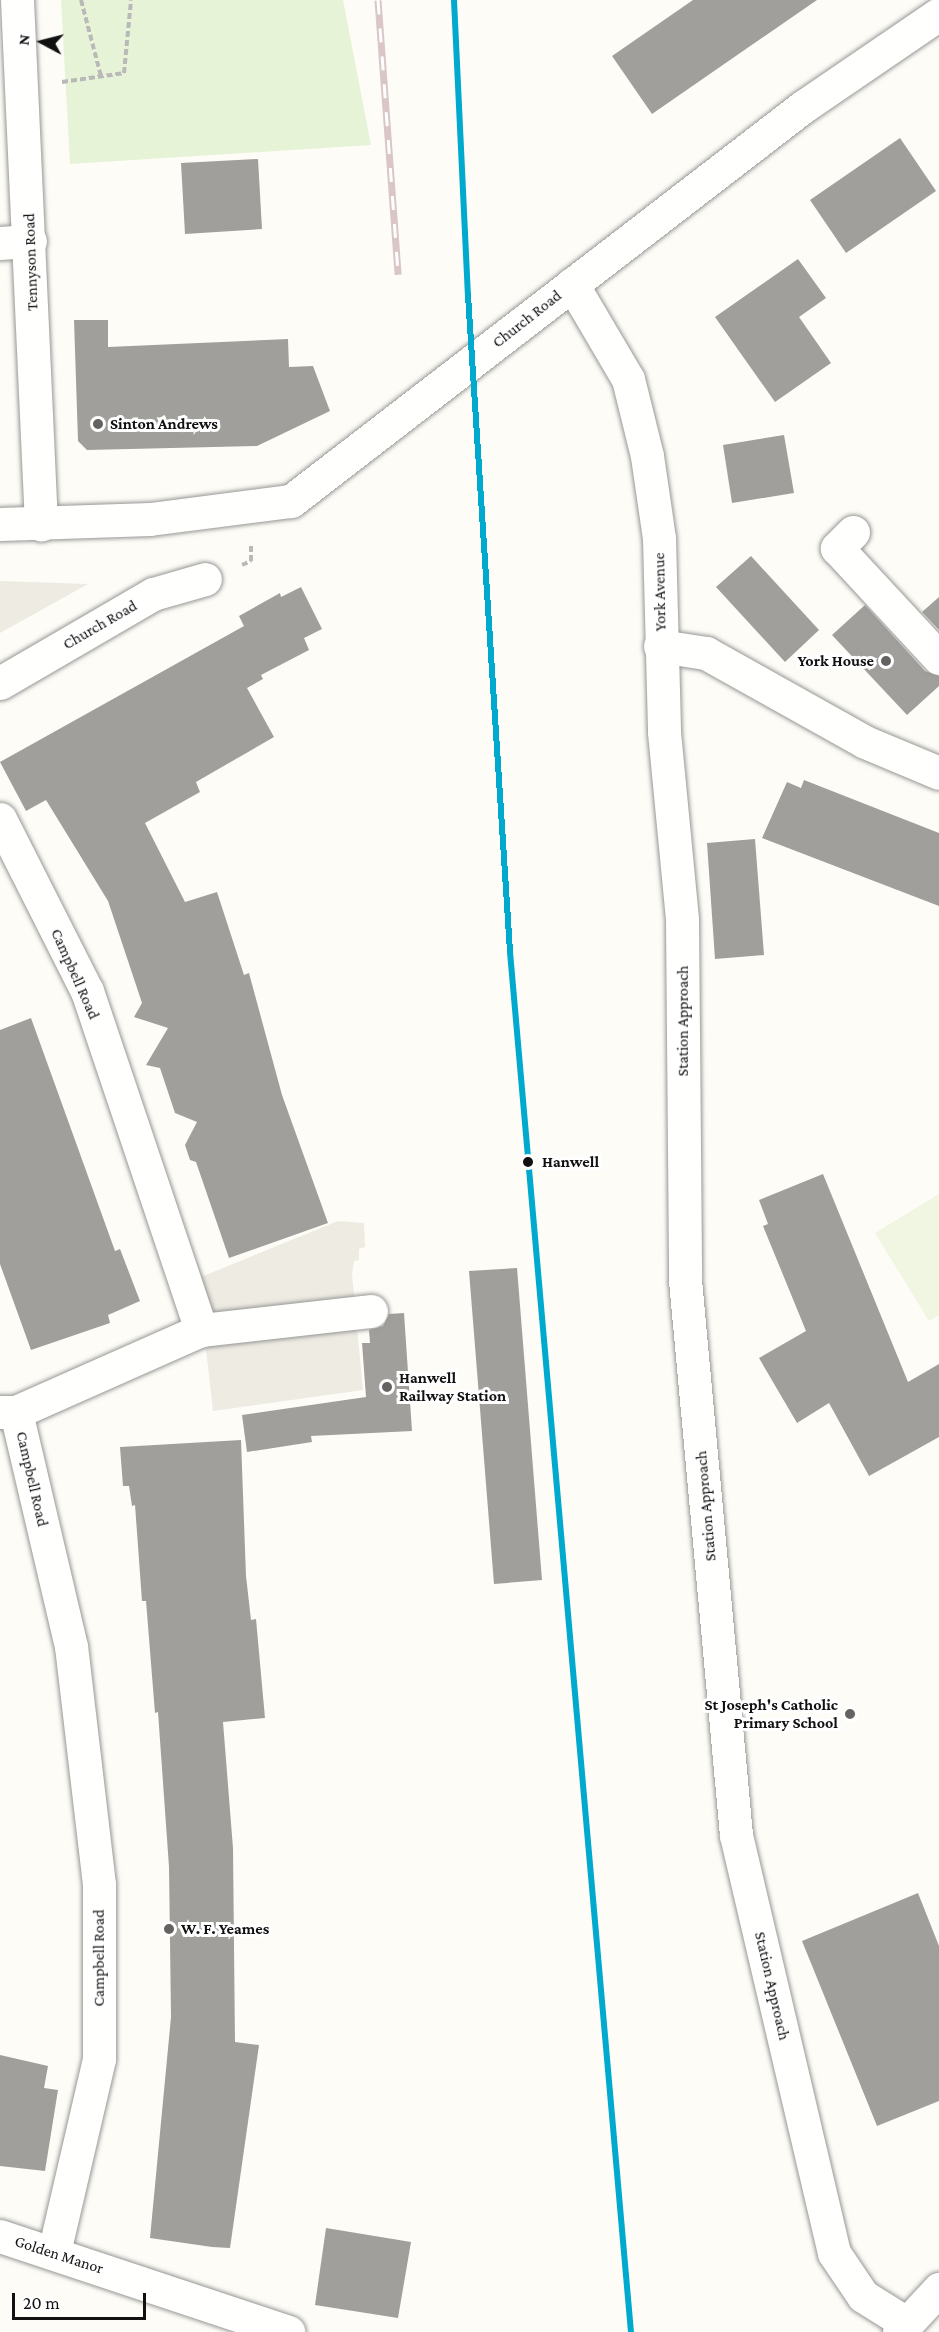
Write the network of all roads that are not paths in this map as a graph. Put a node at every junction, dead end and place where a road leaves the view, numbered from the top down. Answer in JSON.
{"nodes":[{"id":1,"x":17,"y":0,"type":"edge"},
{"id":2,"x":939,"y":15,"type":"edge"},
{"id":3,"x":15,"y":242,"type":"edge"},
{"id":4,"x":572,"y":284,"type":"junction"},
{"id":5,"x":0,"y":524,"type":"edge"},
{"id":6,"x":41,"y":524,"type":"junction"},
{"id":7,"x":853,"y":532,"type":"dead end"},
{"id":8,"x":205,"y":579,"type":"dead end"},
{"id":9,"x":660,"y":646,"type":"junction"},
{"id":10,"x":939,"y":658,"type":"edge"},
{"id":11,"x":0,"y":683,"type":"edge"},
{"id":12,"x":939,"y":773,"type":"edge"},
{"id":13,"x":0,"y":819,"type":"edge"},
{"id":14,"x":371,"y":1311,"type":"dead end"},
{"id":15,"x":201,"y":1330,"type":"junction"},
{"id":16,"x":8,"y":1412,"type":"edge"},
{"id":17,"x":0,"y":2236,"type":"edge"},
{"id":18,"x":54,"y":2252,"type":"junction"},
{"id":19,"x":939,"y":2289,"type":"edge"},
{"id":20,"x":903,"y":2327,"type":"edge"},
{"id":21,"x":288,"y":2332,"type":"edge"}],
"edges":[{"from":1,"to":3,"type":"street","name":"Tennyson Road"},
{"from":2,"to":4,"type":"street","name":"Church Road"},
{"from":3,"to":6,"type":"street","name":"Tennyson Road"},
{"from":4,"to":6,"type":"street","name":"Church Road"},
{"from":4,"to":9,"type":"street","name":"York Avenue"},
{"from":5,"to":6,"type":"street","name":"Church Road"},
{"from":7,"to":10,"type":"street"},
{"from":8,"to":11,"type":"street","name":"Church Road"},
{"from":9,"to":12,"type":"street","name":"York Avenue"},
{"from":9,"to":20,"type":"street","name":"Station Approach"},
{"from":13,"to":15,"type":"street","name":"Campbell Road"},
{"from":14,"to":15,"type":"street"},
{"from":15,"to":16,"type":"street","name":"Campbell Road"},
{"from":16,"to":18,"type":"street","name":"Campbell Road"},
{"from":17,"to":18,"type":"street","name":"Golden Manor"},
{"from":18,"to":21,"type":"street","name":"Golden Manor"},
{"from":19,"to":20,"type":"street"}]}
